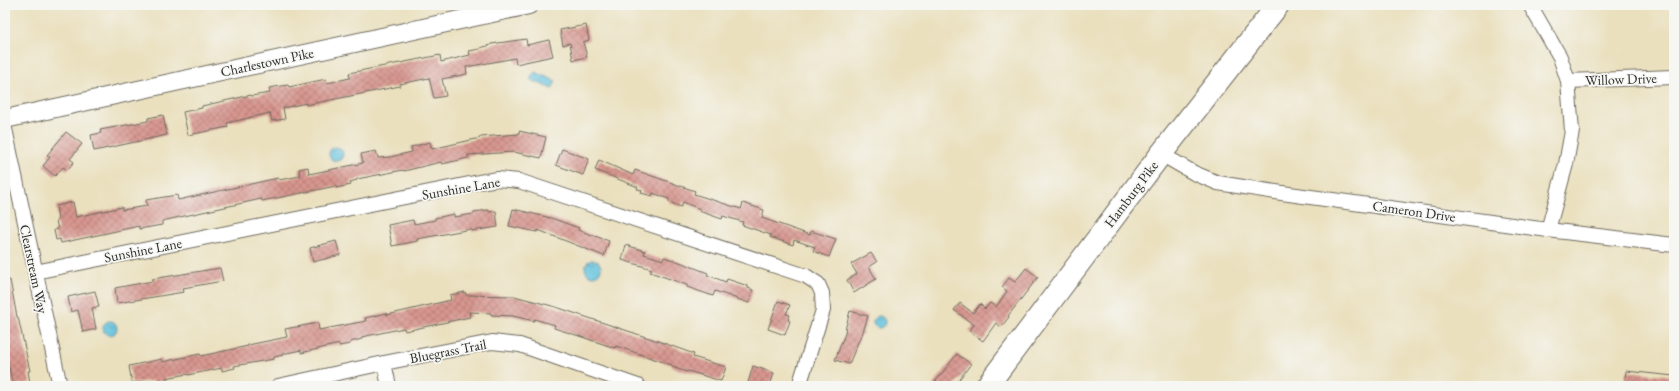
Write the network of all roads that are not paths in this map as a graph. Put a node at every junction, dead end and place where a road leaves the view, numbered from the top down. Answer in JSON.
{"nodes":[{"id":1,"x":529,"y":5,"type":"edge"},
{"id":2,"x":1278,"y":5,"type":"edge"},
{"id":3,"x":1530,"y":5,"type":"edge"},
{"id":4,"x":1674,"y":77,"type":"edge"},
{"id":5,"x":1568,"y":80,"type":"junction"},
{"id":6,"x":5,"y":119,"type":"edge"},
{"id":7,"x":5,"y":129,"type":"edge"},
{"id":8,"x":1161,"y":154,"type":"junction"},
{"id":9,"x":1548,"y":230,"type":"junction"},
{"id":10,"x":1674,"y":244,"type":"edge"},
{"id":11,"x":35,"y":272,"type":"junction"},
{"id":12,"x":384,"y":363,"type":"junction"},
{"id":13,"x":60,"y":386,"type":"edge"},
{"id":14,"x":278,"y":386,"type":"edge"},
{"id":15,"x":389,"y":386,"type":"edge"},
{"id":16,"x":638,"y":386,"type":"edge"},
{"id":17,"x":799,"y":386,"type":"edge"},
{"id":18,"x":987,"y":386,"type":"edge"}],
"edges":[{"from":1,"to":6,"type":"street","name":"Charlestown Pike"},
{"from":2,"to":8,"type":"main road","name":"Hamburg Pike"},
{"from":3,"to":5,"type":"street"},
{"from":4,"to":5,"type":"street","name":"Willow Drive"},
{"from":5,"to":9,"type":"street"},
{"from":7,"to":11,"type":"street","name":"Clearstream Way"},
{"from":8,"to":9,"type":"street","name":"Cameron Drive"},
{"from":8,"to":18,"type":"main road","name":"Hamburg Pike"},
{"from":9,"to":10,"type":"street","name":"Cameron Drive"},
{"from":11,"to":13,"type":"street","name":"Clearstream Way"},
{"from":11,"to":17,"type":"street","name":"Sunshine Lane"},
{"from":12,"to":14,"type":"street","name":"Bluegrass Trail"},
{"from":12,"to":15,"type":"street"},
{"from":12,"to":16,"type":"street","name":"Bluegrass Trail"}]}
